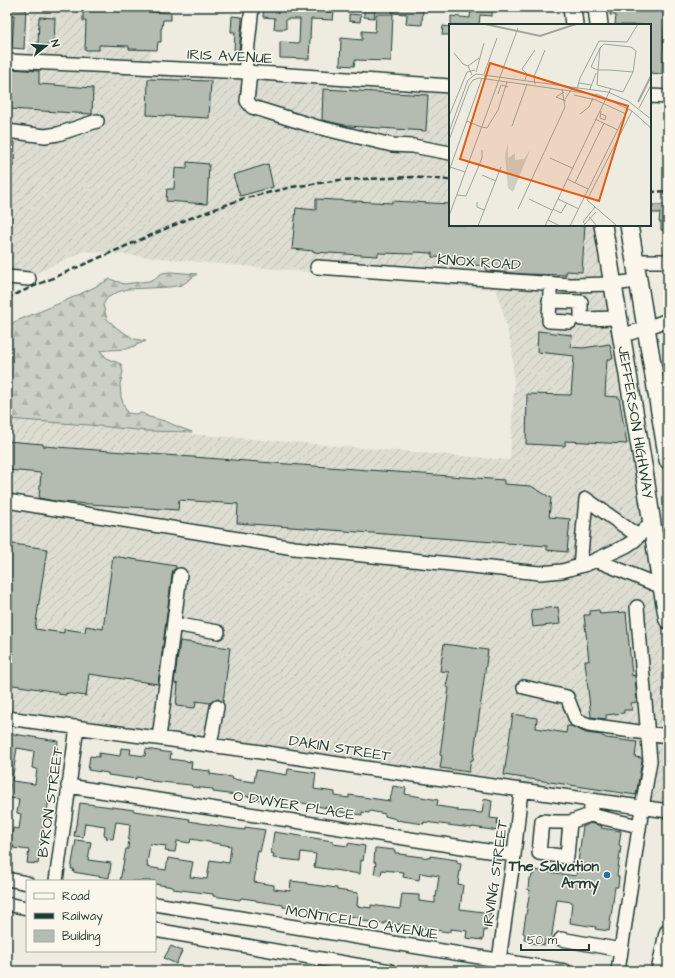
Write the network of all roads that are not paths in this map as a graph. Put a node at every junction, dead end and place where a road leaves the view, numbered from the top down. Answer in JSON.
{"nodes":[{"id":1,"x":252,"y":7,"type":"edge"},
{"id":2,"x":572,"y":7,"type":"edge"},
{"id":3,"x":597,"y":7,"type":"edge"},
{"id":4,"x":574,"y":24,"type":"edge"},
{"id":5,"x":600,"y":24,"type":"edge"},
{"id":6,"x":7,"y":61,"type":"edge"},
{"id":7,"x":248,"y":72,"type":"junction"},
{"id":8,"x":449,"y":86,"type":"edge"},
{"id":9,"x":651,"y":96,"type":"edge"},
{"id":10,"x":668,"y":97,"type":"edge"},
{"id":11,"x":97,"y":121,"type":"dead end"},
{"id":12,"x":7,"y":131,"type":"edge"},
{"id":13,"x":449,"y":153,"type":"edge"},
{"id":14,"x":603,"y":226,"type":"edge"},
{"id":15,"x":630,"y":226,"type":"edge"},
{"id":16,"x":635,"y":261,"type":"junction"},
{"id":17,"x":668,"y":261,"type":"edge"},
{"id":18,"x":317,"y":267,"type":"dead end"},
{"id":19,"x":7,"y":277,"type":"edge"},
{"id":20,"x":29,"y":279,"type":"dead end"},
{"id":21,"x":638,"y":281,"type":"junction"},
{"id":22,"x":550,"y":283,"type":"junction"},
{"id":23,"x":612,"y":284,"type":"junction"},
{"id":24,"x":549,"y":301,"type":"junction"},
{"id":25,"x":618,"y":318,"type":"junction"},
{"id":26,"x":668,"y":320,"type":"edge"},
{"id":27,"x":570,"y":322,"type":"dead end"},
{"id":28,"x":646,"y":328,"type":"junction"},
{"id":29,"x":621,"y":336,"type":"junction"},
{"id":30,"x":668,"y":460,"type":"edge"},
{"id":31,"x":7,"y":501,"type":"edge"},
{"id":32,"x":652,"y":521,"type":"junction"},
{"id":33,"x":638,"y":536,"type":"junction"},
{"id":34,"x":596,"y":560,"type":"junction"},
{"id":35,"x":580,"y":566,"type":"junction"},
{"id":36,"x":180,"y":575,"type":"dead end"},
{"id":37,"x":665,"y":587,"type":"edge"},
{"id":38,"x":637,"y":607,"type":"dead end"},
{"id":39,"x":668,"y":619,"type":"edge"},
{"id":40,"x":174,"y":624,"type":"junction"},
{"id":41,"x":218,"y":632,"type":"dead end"},
{"id":42,"x":524,"y":687,"type":"dead end"},
{"id":43,"x":217,"y":707,"type":"dead end"},
{"id":44,"x":7,"y":718,"type":"edge"},
{"id":45,"x":77,"y":727,"type":"junction"},
{"id":46,"x":648,"y":734,"type":"junction"},
{"id":47,"x":668,"y":736,"type":"edge"},
{"id":48,"x":159,"y":738,"type":"junction"},
{"id":49,"x":210,"y":745,"type":"junction"},
{"id":50,"x":68,"y":786,"type":"junction"},
{"id":51,"x":522,"y":790,"type":"junction"},
{"id":52,"x":592,"y":800,"type":"junction"},
{"id":53,"x":642,"y":808,"type":"junction"},
{"id":54,"x":668,"y":812,"type":"edge"},
{"id":55,"x":590,"y":815,"type":"junction"},
{"id":56,"x":570,"y":822,"type":"dead end"},
{"id":57,"x":639,"y":826,"type":"junction"},
{"id":58,"x":514,"y":855,"type":"junction"},
{"id":59,"x":7,"y":879,"type":"edge"},
{"id":60,"x":56,"y":880,"type":"edge"},
{"id":61,"x":26,"y":882,"type":"edge"},
{"id":62,"x":7,"y":904,"type":"edge"},
{"id":63,"x":156,"y":904,"type":"edge"},
{"id":64,"x":26,"y":908,"type":"edge"},
{"id":65,"x":156,"y":930,"type":"edge"},
{"id":66,"x":668,"y":933,"type":"edge"},
{"id":67,"x":561,"y":939,"type":"dead end"},
{"id":68,"x":621,"y":950,"type":"junction"},
{"id":69,"x":499,"y":960,"type":"junction"},
{"id":70,"x":390,"y":971,"type":"edge"},
{"id":71,"x":565,"y":971,"type":"edge"},
{"id":72,"x":618,"y":971,"type":"edge"},
{"id":73,"x":660,"y":971,"type":"edge"}],
"edges":[{"from":1,"to":7,"type":"street"},
{"from":2,"to":4,"type":"main road"},
{"from":3,"to":5,"type":"main road"},
{"from":6,"to":7,"type":"street","name":"IRIS AVENUE"},
{"from":7,"to":8,"type":"street","name":"IRIS AVENUE"},
{"from":7,"to":13,"type":"street"},
{"from":9,"to":10,"type":"street"},
{"from":11,"to":12,"type":"street"},
{"from":14,"to":23,"type":"main road","name":"JEFFERSON HIGHWAY"},
{"from":15,"to":16,"type":"main road","name":"JEFFERSON HIGHWAY"},
{"from":16,"to":17,"type":"street"},
{"from":16,"to":21,"type":"main road","name":"JEFFERSON HIGHWAY"},
{"from":18,"to":22,"type":"street","name":"KNOX ROAD"},
{"from":19,"to":20,"type":"street"},
{"from":21,"to":23,"type":"street","name":"KNOX ROAD"},
{"from":21,"to":28,"type":"main road","name":"JEFFERSON HIGHWAY"},
{"from":22,"to":23,"type":"street","name":"KNOX ROAD"},
{"from":22,"to":24,"type":"street"},
{"from":23,"to":25,"type":"main road","name":"JEFFERSON HIGHWAY"},
{"from":24,"to":25,"type":"street"},
{"from":24,"to":27,"type":"street"},
{"from":25,"to":29,"type":"main road","name":"JEFFERSON HIGHWAY"},
{"from":26,"to":28,"type":"street"},
{"from":28,"to":29,"type":"street"},
{"from":28,"to":30,"type":"main road","name":"JEFFERSON HIGHWAY"},
{"from":29,"to":32,"type":"main road","name":"JEFFERSON HIGHWAY"},
{"from":31,"to":35,"type":"street"},
{"from":32,"to":33,"type":"street"},
{"from":32,"to":37,"type":"main road","name":"JEFFERSON HIGHWAY"},
{"from":33,"to":34,"type":"street"},
{"from":33,"to":35,"type":"street"},
{"from":34,"to":35,"type":"street"},
{"from":34,"to":37,"type":"street"},
{"from":36,"to":40,"type":"street"},
{"from":37,"to":39,"type":"main road","name":"JEFFERSON HIGHWAY"},
{"from":38,"to":46,"type":"street"},
{"from":40,"to":41,"type":"street"},
{"from":40,"to":48,"type":"street"},
{"from":42,"to":46,"type":"street"},
{"from":43,"to":49,"type":"street"},
{"from":44,"to":45,"type":"street","name":"DAKIN STREET"},
{"from":45,"to":48,"type":"street","name":"DAKIN STREET"},
{"from":45,"to":50,"type":"street","name":"BYRON STREET"},
{"from":46,"to":47,"type":"street"},
{"from":46,"to":53,"type":"street"},
{"from":48,"to":49,"type":"street","name":"DAKIN STREET"},
{"from":49,"to":51,"type":"street","name":"DAKIN STREET"},
{"from":50,"to":58,"type":"street","name":"O DWYER PLACE"},
{"from":50,"to":60,"type":"street","name":"BYRON STREET"},
{"from":51,"to":52,"type":"street","name":"DAKIN STREET"},
{"from":51,"to":58,"type":"street","name":"IRVING STREET"},
{"from":52,"to":53,"type":"street","name":"DAKIN STREET"},
{"from":52,"to":55,"type":"street"},
{"from":53,"to":54,"type":"street","name":"DAKIN STREET"},
{"from":53,"to":57,"type":"street"},
{"from":55,"to":56,"type":"street"},
{"from":55,"to":57,"type":"street"},
{"from":57,"to":68,"type":"street"},
{"from":58,"to":69,"type":"street","name":"IRVING STREET"},
{"from":59,"to":61,"type":"street"},
{"from":62,"to":64,"type":"street"},
{"from":63,"to":69,"type":"street","name":"MONTICELLO AVENUE"},
{"from":65,"to":70,"type":"street"},
{"from":66,"to":73,"type":"main road"},
{"from":67,"to":68,"type":"street"},
{"from":68,"to":72,"type":"street"},
{"from":69,"to":71,"type":"street","name":"MONTICELLO AVENUE"}]}
